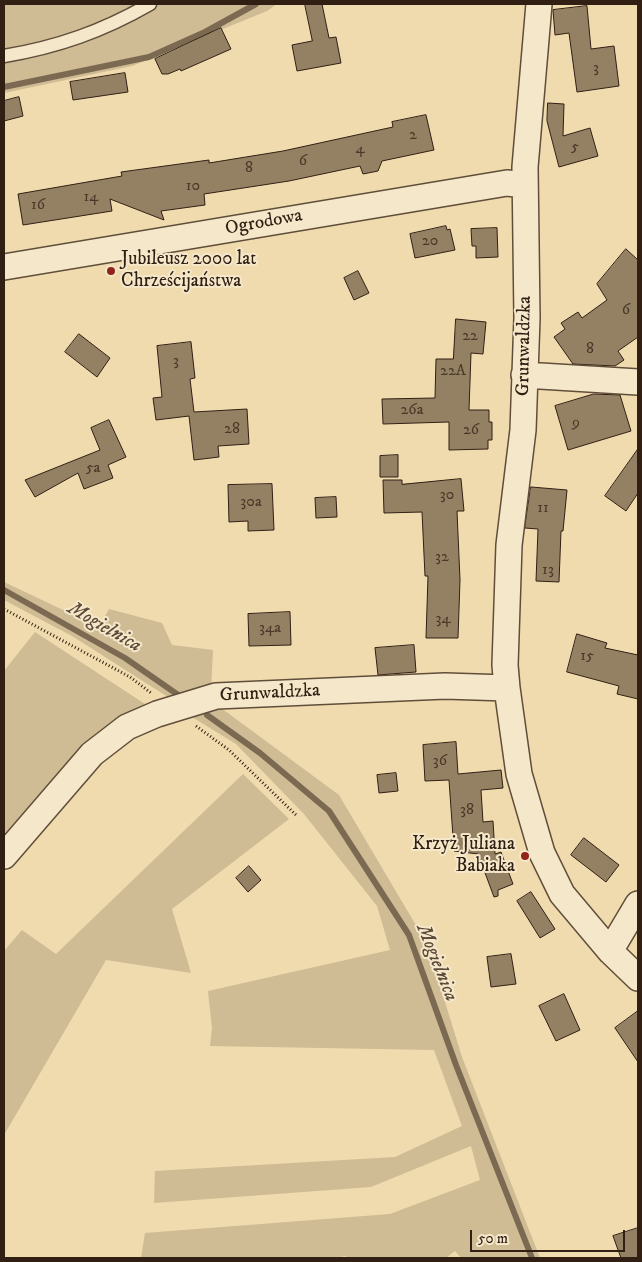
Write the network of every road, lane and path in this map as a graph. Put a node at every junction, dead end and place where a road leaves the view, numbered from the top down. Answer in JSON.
{"nodes":[{"id":1,"x":150,"y":4,"type":"edge"},
{"id":2,"x":540,"y":4,"type":"edge"},
{"id":3,"x":4,"y":56,"type":"edge"},
{"id":4,"x":525,"y":185,"type":"junction"},
{"id":5,"x":4,"y":267,"type":"edge"},
{"id":6,"x":524,"y":375,"type":"junction"},
{"id":7,"x":638,"y":382,"type":"edge"},
{"id":8,"x":4,"y":609,"type":"edge"},
{"id":9,"x":507,"y":688,"type":"junction"},
{"id":10,"x":174,"y":710,"type":"junction"},
{"id":11,"x":296,"y":815,"type":"dead end"},
{"id":12,"x":4,"y":856,"type":"edge"},
{"id":13,"x":638,"y":904,"type":"edge"},
{"id":14,"x":610,"y":951,"type":"junction"},
{"id":15,"x":638,"y":978,"type":"edge"}],
"edges":[{"from":1,"to":3,"type":"lane"},
{"from":2,"to":4,"type":"street","name":"Grunwaldzka"},
{"from":4,"to":5,"type":"street","name":"Ogrodowa"},
{"from":4,"to":6,"type":"street","name":"Grunwaldzka"},
{"from":6,"to":7,"type":"street"},
{"from":6,"to":9,"type":"street","name":"Grunwaldzka"},
{"from":8,"to":10,"type":"path"},
{"from":9,"to":10,"type":"street","name":"Grunwaldzka"},
{"from":9,"to":14,"type":"street","name":"Grunwaldzka"},
{"from":10,"to":11,"type":"path"},
{"from":10,"to":12,"type":"street","name":"Grunwaldzka"},
{"from":13,"to":14,"type":"street"},
{"from":14,"to":15,"type":"street","name":"Grunwaldzka"}]}
